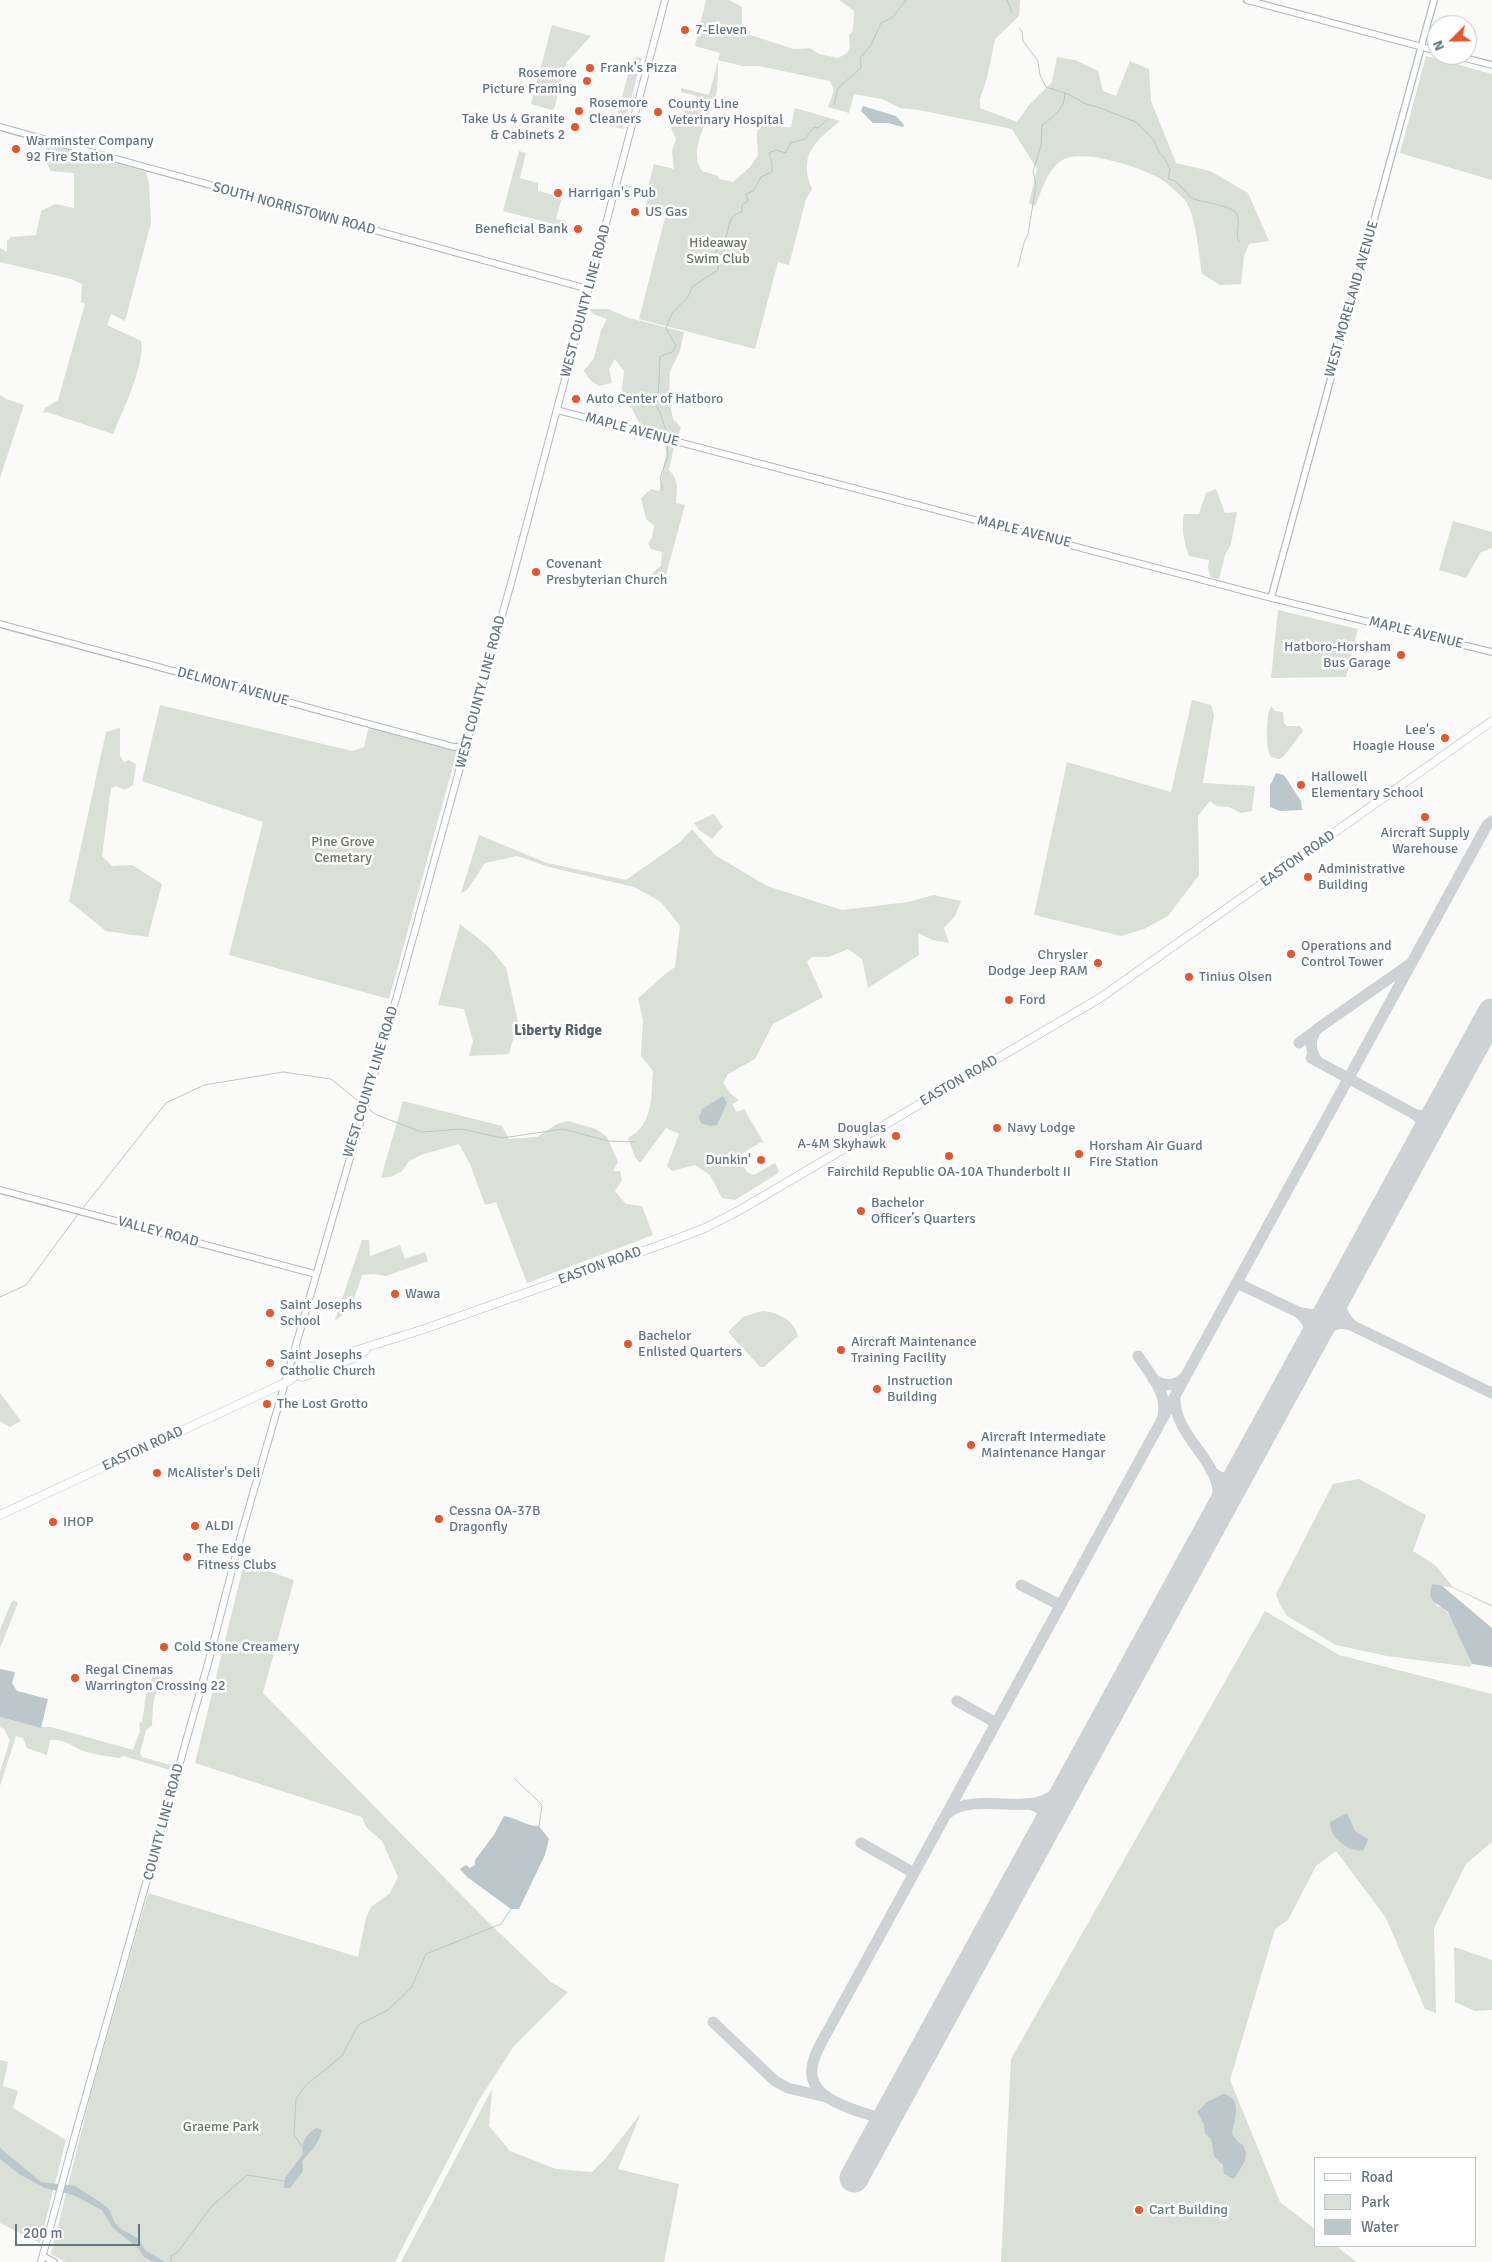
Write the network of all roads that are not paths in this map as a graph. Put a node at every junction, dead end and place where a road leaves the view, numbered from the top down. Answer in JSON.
{"nodes":[{"id":1,"x":665,"y":0,"type":"edge"},
{"id":2,"x":1247,"y":0,"type":"edge"},
{"id":3,"x":1434,"y":0,"type":"edge"},
{"id":4,"x":1422,"y":47,"type":"junction"},
{"id":5,"x":1427,"y":48,"type":"edge"},
{"id":6,"x":1477,"y":61,"type":"edge"},
{"id":7,"x":1492,"y":65,"type":"edge"},
{"id":8,"x":0,"y":127,"type":"edge"},
{"id":9,"x":588,"y":289,"type":"junction"},
{"id":10,"x":557,"y":410,"type":"junction"},
{"id":11,"x":1271,"y":598,"type":"junction"},
{"id":12,"x":0,"y":624,"type":"edge"},
{"id":13,"x":1492,"y":652,"type":"edge"},
{"id":14,"x":1492,"y":721,"type":"edge"},
{"id":15,"x":466,"y":746,"type":"junction"},
{"id":16,"x":0,"y":1190,"type":"edge"},
{"id":17,"x":315,"y":1274,"type":"junction"},
{"id":18,"x":376,"y":1345,"type":"junction"},
{"id":19,"x":296,"y":1350,"type":"junction"},
{"id":20,"x":312,"y":1367,"type":"junction"},
{"id":21,"x":286,"y":1382,"type":"junction"},
{"id":22,"x":0,"y":1515,"type":"edge"},
{"id":23,"x":42,"y":2259,"type":"edge"},
{"id":24,"x":54,"y":2262,"type":"edge"}],
"edges":[{"from":1,"to":9,"type":"main road","name":"WEST COUNTY LINE ROAD"},
{"from":2,"to":4,"type":"street"},
{"from":3,"to":4,"type":"street","name":"WEST MORELAND AVENUE"},
{"from":4,"to":5,"type":"street"},
{"from":4,"to":11,"type":"street","name":"WEST MORELAND AVENUE"},
{"from":6,"to":7,"type":"street"},
{"from":8,"to":9,"type":"street","name":"SOUTH NORRISTOWN ROAD"},
{"from":9,"to":10,"type":"main road","name":"WEST COUNTY LINE ROAD"},
{"from":10,"to":11,"type":"street","name":"MAPLE AVENUE"},
{"from":10,"to":15,"type":"main road","name":"WEST COUNTY LINE ROAD"},
{"from":11,"to":13,"type":"street","name":"MAPLE AVENUE"},
{"from":12,"to":15,"type":"street","name":"DELMONT AVENUE"},
{"from":14,"to":18,"type":"highway","name":"EASTON ROAD"},
{"from":15,"to":17,"type":"main road","name":"WEST COUNTY LINE ROAD"},
{"from":16,"to":17,"type":"street","name":"VALLEY ROAD"},
{"from":17,"to":19,"type":"main road","name":"WEST COUNTY LINE ROAD"},
{"from":18,"to":20,"type":"highway","name":"EASTON ROAD"},
{"from":18,"to":21,"type":"highway","name":"EASTON ROAD"},
{"from":19,"to":20,"type":"highway"},
{"from":19,"to":21,"type":"main road","name":"WEST COUNTY LINE ROAD"},
{"from":20,"to":21,"type":"highway","name":"EASTON ROAD"},
{"from":21,"to":22,"type":"highway","name":"EASTON ROAD"},
{"from":21,"to":23,"type":"main road","name":"COUNTY LINE ROAD"},
{"from":23,"to":24,"type":"street"}]}
